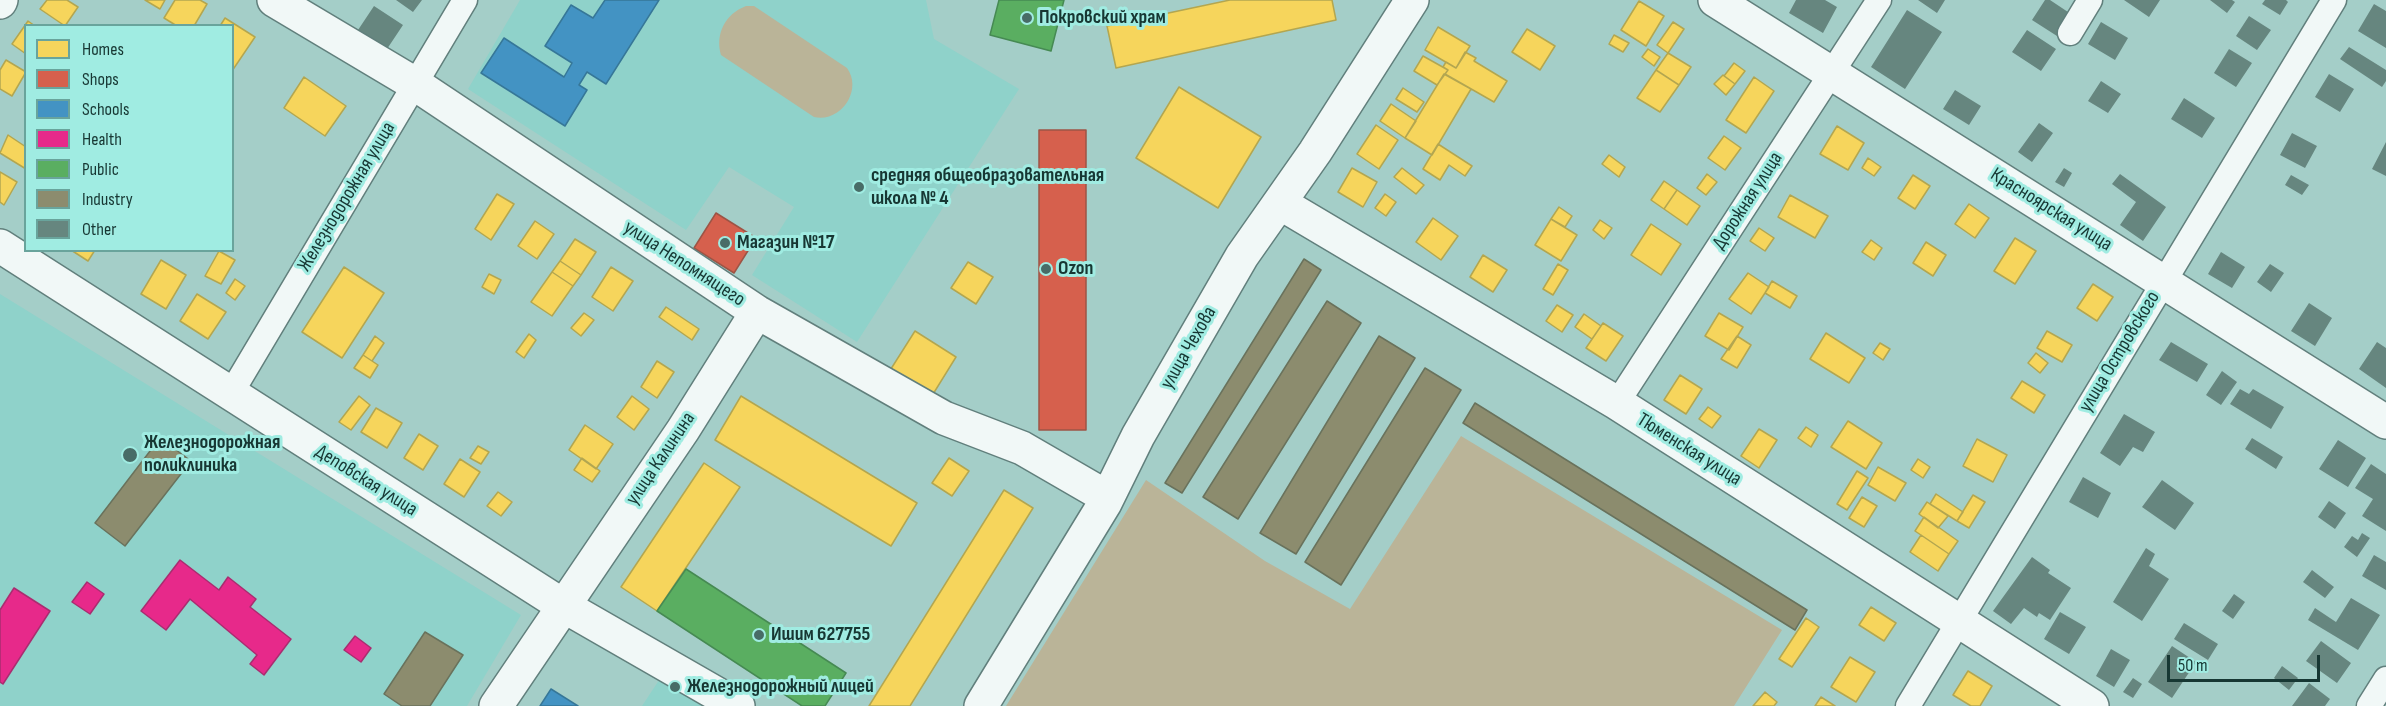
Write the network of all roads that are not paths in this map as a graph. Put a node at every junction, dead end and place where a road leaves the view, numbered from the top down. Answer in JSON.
{"nodes":[{"id":1,"x":274,"y":0,"type":"edge"},
{"id":2,"x":465,"y":0,"type":"edge"},
{"id":3,"x":1412,"y":0,"type":"edge"},
{"id":4,"x":1715,"y":0,"type":"edge"},
{"id":5,"x":1879,"y":0,"type":"edge"},
{"id":6,"x":2090,"y":0,"type":"edge"},
{"id":7,"x":2334,"y":0,"type":"edge"},
{"id":8,"x":2070,"y":33,"type":"dead end"},
{"id":9,"x":1831,"y":74,"type":"junction"},
{"id":10,"x":415,"y":84,"type":"junction"},
{"id":11,"x":1280,"y":203,"type":"junction"},
{"id":12,"x":0,"y":246,"type":"edge"},
{"id":13,"x":2163,"y":280,"type":"junction"},
{"id":14,"x":757,"y":312,"type":"junction"},
{"id":15,"x":230,"y":394,"type":"junction"},
{"id":16,"x":1617,"y":403,"type":"junction"},
{"id":17,"x":2386,"y":422,"type":"edge"},
{"id":18,"x":1105,"y":503,"type":"junction"},
{"id":19,"x":562,"y":605,"type":"junction"},
{"id":20,"x":1959,"y":620,"type":"junction"},
{"id":21,"x":2386,"y":680,"type":"edge"},
{"id":22,"x":496,"y":706,"type":"edge"},
{"id":23,"x":738,"y":706,"type":"edge"},
{"id":24,"x":981,"y":706,"type":"edge"},
{"id":25,"x":1908,"y":706,"type":"edge"},
{"id":26,"x":2092,"y":706,"type":"edge"},
{"id":27,"x":2370,"y":706,"type":"edge"}],
"edges":[{"from":1,"to":10,"type":"main road","name":"улица Непомнящего"},
{"from":2,"to":10,"type":"street","name":"Железнодорожная улица"},
{"from":3,"to":11,"type":"main road","name":"улица Чехова"},
{"from":4,"to":9,"type":"main road","name":"Красноярская улица"},
{"from":5,"to":9,"type":"street","name":"Дорожная улица"},
{"from":6,"to":8,"type":"street"},
{"from":7,"to":13,"type":"street","name":"улица Островского"},
{"from":9,"to":13,"type":"main road","name":"Красноярская улица"},
{"from":9,"to":16,"type":"street","name":"Дорожная улица"},
{"from":10,"to":14,"type":"main road","name":"улица Непомнящего"},
{"from":10,"to":15,"type":"street","name":"Железнодорожная улица"},
{"from":11,"to":16,"type":"main road","name":"Тюменская улица"},
{"from":11,"to":18,"type":"main road","name":"улица Чехова"},
{"from":12,"to":15,"type":"main road","name":"Деповская улица"},
{"from":13,"to":17,"type":"main road","name":"Красноярская улица"},
{"from":13,"to":20,"type":"street","name":"улица Островского"},
{"from":14,"to":18,"type":"main road","name":"улица Непомнящего"},
{"from":14,"to":19,"type":"main road","name":"улица Калинина"},
{"from":15,"to":19,"type":"main road","name":"Деповская улица"},
{"from":16,"to":20,"type":"main road","name":"Тюменская улица"},
{"from":18,"to":24,"type":"main road","name":"улица Чехова"},
{"from":19,"to":22,"type":"main road","name":"улица Калинина"},
{"from":19,"to":23,"type":"main road","name":"Деповская улица"},
{"from":20,"to":25,"type":"street","name":"улица Островского"},
{"from":20,"to":26,"type":"main road","name":"Тюменская улица"},
{"from":21,"to":27,"type":"street"}]}
